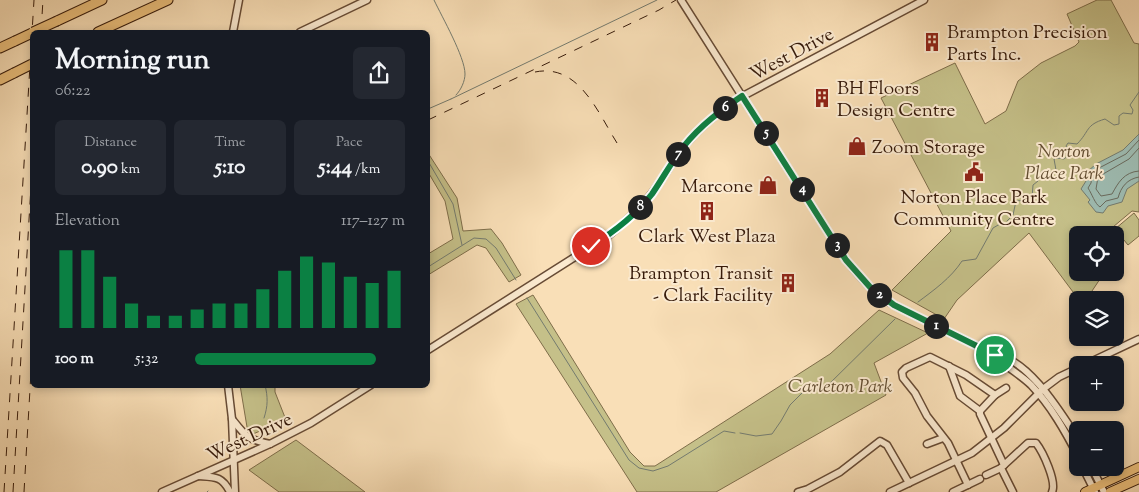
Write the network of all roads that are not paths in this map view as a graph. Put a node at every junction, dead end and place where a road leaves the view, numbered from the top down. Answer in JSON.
{"nodes":[{"id":1,"x":102,"y":0,"type":"edge"},
{"id":2,"x":168,"y":0,"type":"edge"},
{"id":3,"x":239,"y":0,"type":"edge"},
{"id":4,"x":367,"y":0,"type":"edge"},
{"id":5,"x":681,"y":0,"type":"edge"},
{"id":6,"x":924,"y":0,"type":"edge"},
{"id":7,"x":39,"y":30,"type":"edge"},
{"id":8,"x":102,"y":30,"type":"edge"},
{"id":9,"x":233,"y":30,"type":"edge"},
{"id":10,"x":304,"y":30,"type":"edge"},
{"id":11,"x":30,"y":34,"type":"edge"},
{"id":12,"x":0,"y":48,"type":"edge"},
{"id":13,"x":30,"y":65,"type":"edge"},
{"id":14,"x":0,"y":80,"type":"edge"},
{"id":15,"x":742,"y":96,"type":"junction"},
{"id":16,"x":1139,"y":339,"type":"edge"},
{"id":17,"x":430,"y":349,"type":"edge"},
{"id":18,"x":1103,"y":356,"type":"edge"},
{"id":19,"x":948,"y":366,"type":"junction"},
{"id":20,"x":1069,"y":372,"type":"edge"},
{"id":21,"x":228,"y":388,"type":"edge"},
{"id":22,"x":366,"y":388,"type":"edge"},
{"id":23,"x":1006,"y":388,"type":"dead end"},
{"id":24,"x":1041,"y":391,"type":"junction"},
{"id":25,"x":996,"y":396,"type":"junction"},
{"id":26,"x":980,"y":410,"type":"junction"},
{"id":27,"x":232,"y":419,"type":"junction"},
{"id":28,"x":1069,"y":424,"type":"edge"},
{"id":29,"x":944,"y":438,"type":"junction"},
{"id":30,"x":992,"y":438,"type":"junction"},
{"id":31,"x":1069,"y":440,"type":"edge"},
{"id":32,"x":270,"y":444,"type":"junction"},
{"id":33,"x":927,"y":444,"type":"dead end"},
{"id":34,"x":234,"y":460,"type":"junction"},
{"id":35,"x":956,"y":460,"type":"junction"},
{"id":36,"x":1003,"y":467,"type":"junction"},
{"id":37,"x":1139,"y":467,"type":"edge"},
{"id":38,"x":197,"y":476,"type":"junction"},
{"id":39,"x":1089,"y":476,"type":"edge"},
{"id":40,"x":1095,"y":476,"type":"edge"},
{"id":41,"x":1139,"y":479,"type":"edge"},
{"id":42,"x":909,"y":483,"type":"junction"},
{"id":43,"x":966,"y":488,"type":"edge"},
{"id":44,"x":1099,"y":489,"type":"edge"},
{"id":45,"x":162,"y":492,"type":"edge"},
{"id":46,"x":230,"y":492,"type":"edge"},
{"id":47,"x":235,"y":492,"type":"edge"},
{"id":48,"x":798,"y":492,"type":"edge"},
{"id":49,"x":890,"y":492,"type":"edge"},
{"id":50,"x":953,"y":492,"type":"edge"},
{"id":51,"x":1013,"y":492,"type":"edge"},
{"id":52,"x":1052,"y":492,"type":"edge"},
{"id":53,"x":1085,"y":492,"type":"edge"},
{"id":54,"x":1110,"y":492,"type":"edge"}],
"edges":[{"from":1,"to":7,"type":"highway","bridge":true},
{"from":2,"to":8,"type":"highway"},
{"from":3,"to":9,"type":"street"},
{"from":4,"to":10,"type":"street"},
{"from":5,"to":15,"type":"street"},
{"from":6,"to":15,"type":"street","name":"West Drive"},
{"from":11,"to":12,"type":"highway","bridge":true},
{"from":13,"to":14,"type":"highway","bridge":true},
{"from":15,"to":17,"type":"street","name":"West Drive"},
{"from":15,"to":24,"type":"street"},
{"from":16,"to":18,"type":"street"},
{"from":19,"to":25,"type":"street"},
{"from":19,"to":26,"type":"street"},
{"from":19,"to":29,"type":"street"},
{"from":20,"to":24,"type":"street"},
{"from":21,"to":27,"type":"street"},
{"from":22,"to":32,"type":"street","name":"West Drive"},
{"from":23,"to":25,"type":"street"},
{"from":24,"to":28,"type":"street"},
{"from":24,"to":30,"type":"street"},
{"from":24,"to":31,"type":"street"},
{"from":25,"to":26,"type":"street"},
{"from":26,"to":30,"type":"street"},
{"from":27,"to":32,"type":"street"},
{"from":27,"to":34,"type":"street"},
{"from":29,"to":33,"type":"street"},
{"from":29,"to":35,"type":"street"},
{"from":30,"to":35,"type":"street"},
{"from":30,"to":36,"type":"street"},
{"from":32,"to":34,"type":"street","name":"West Drive"},
{"from":34,"to":38,"type":"street","name":"West Drive"},
{"from":34,"to":47,"type":"street"},
{"from":35,"to":42,"type":"street"},
{"from":35,"to":43,"type":"street"},
{"from":36,"to":43,"type":"street"},
{"from":36,"to":51,"type":"street"},
{"from":36,"to":52,"type":"street"},
{"from":37,"to":44,"type":"main road"},
{"from":38,"to":45,"type":"street","name":"West Drive"},
{"from":38,"to":46,"type":"street"},
{"from":39,"to":44,"type":"street"},
{"from":40,"to":44,"type":"street"},
{"from":41,"to":54,"type":"main road"},
{"from":42,"to":48,"type":"street"},
{"from":42,"to":49,"type":"street"},
{"from":43,"to":50,"type":"street"},
{"from":44,"to":53,"type":"main road"}]}
